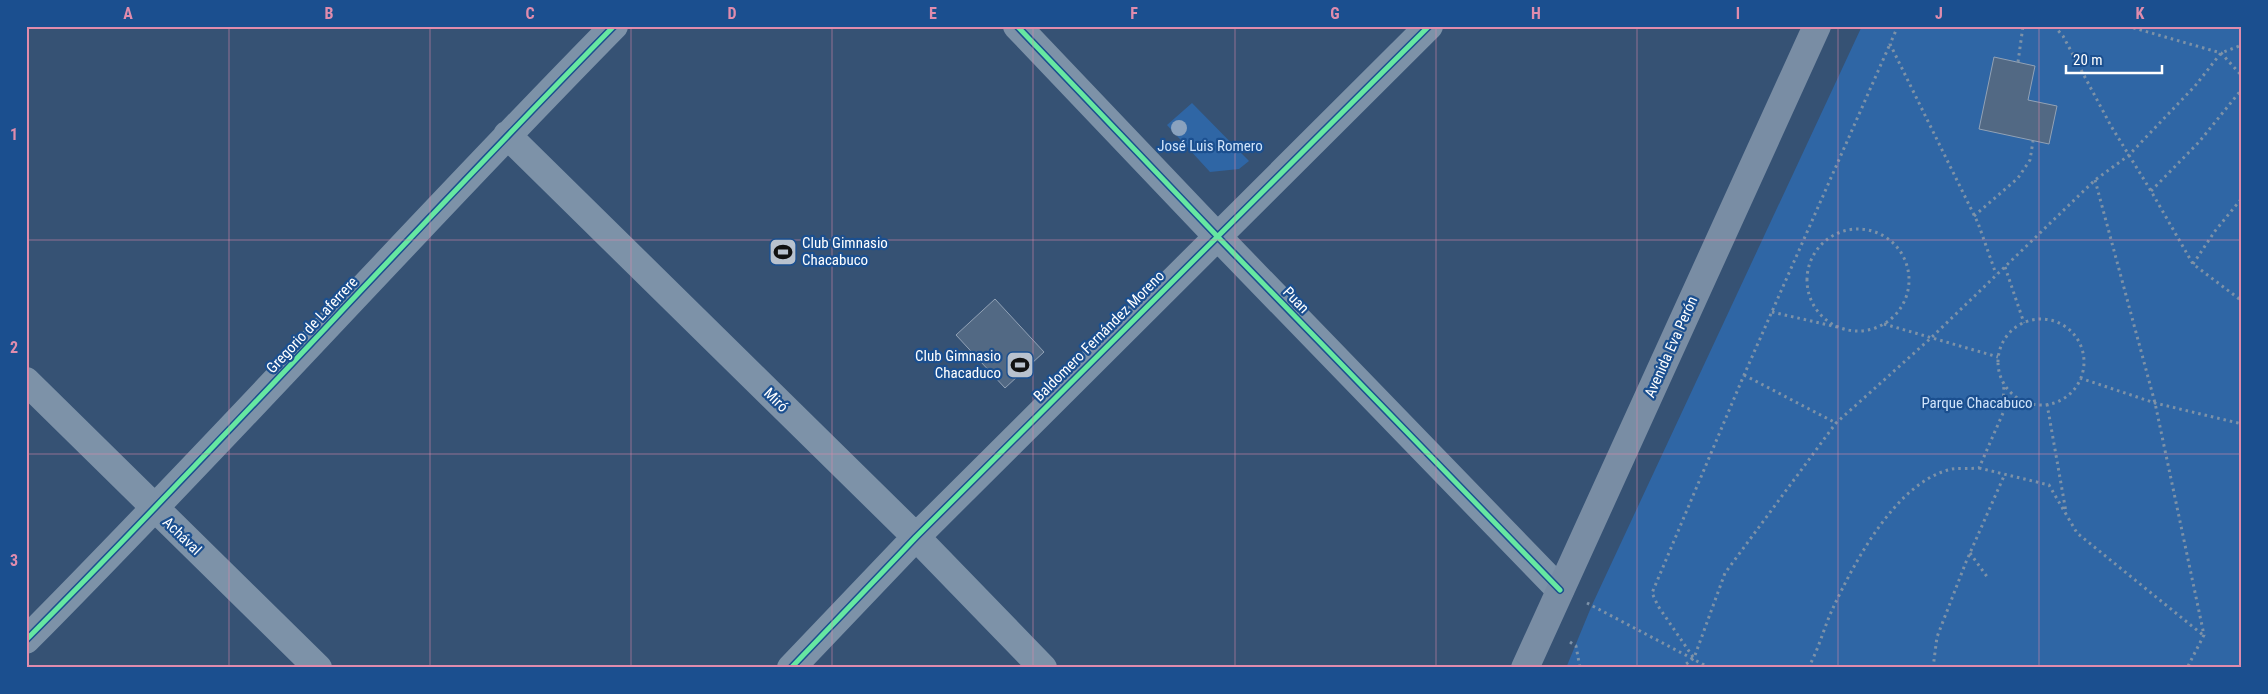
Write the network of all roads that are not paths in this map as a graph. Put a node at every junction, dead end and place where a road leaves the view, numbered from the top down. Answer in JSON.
{"nodes":[{"id":1,"x":614,"y":26,"type":"edge"},
{"id":2,"x":1017,"y":26,"type":"edge"},
{"id":3,"x":1429,"y":26,"type":"edge"},
{"id":4,"x":1817,"y":26,"type":"edge"},
{"id":5,"x":507,"y":135,"type":"junction"},
{"id":6,"x":1217,"y":236,"type":"junction"},
{"id":7,"x":26,"y":381,"type":"edge"},
{"id":8,"x":155,"y":510,"type":"junction"},
{"id":9,"x":916,"y":537,"type":"junction"},
{"id":10,"x":1560,"y":590,"type":"junction"},
{"id":11,"x":26,"y":640,"type":"edge"},
{"id":12,"x":318,"y":668,"type":"edge"},
{"id":13,"x":791,"y":668,"type":"edge"},
{"id":14,"x":1043,"y":668,"type":"edge"},
{"id":15,"x":1525,"y":668,"type":"edge"}],
"edges":[{"from":1,"to":5,"type":"street","name":"Gregorio de Laferrere"},
{"from":2,"to":6,"type":"street","name":"Puan"},
{"from":3,"to":6,"type":"street","name":"Baldomero Fernández Moreno"},
{"from":4,"to":10,"type":"main road","name":"Avenida Eva Perón"},
{"from":5,"to":8,"type":"street","name":"Gregorio de Laferrere"},
{"from":5,"to":9,"type":"street","name":"Miró"},
{"from":6,"to":9,"type":"street","name":"Baldomero Fernández Moreno"},
{"from":6,"to":10,"type":"street","name":"Puan"},
{"from":7,"to":8,"type":"street","name":"Achával"},
{"from":8,"to":11,"type":"street","name":"Gregorio de Laferrere"},
{"from":8,"to":12,"type":"street","name":"Achával"},
{"from":9,"to":13,"type":"street","name":"Baldomero Fernández Moreno"},
{"from":9,"to":14,"type":"street","name":"Miró"},
{"from":10,"to":15,"type":"main road","name":"Avenida Eva Perón"}]}
